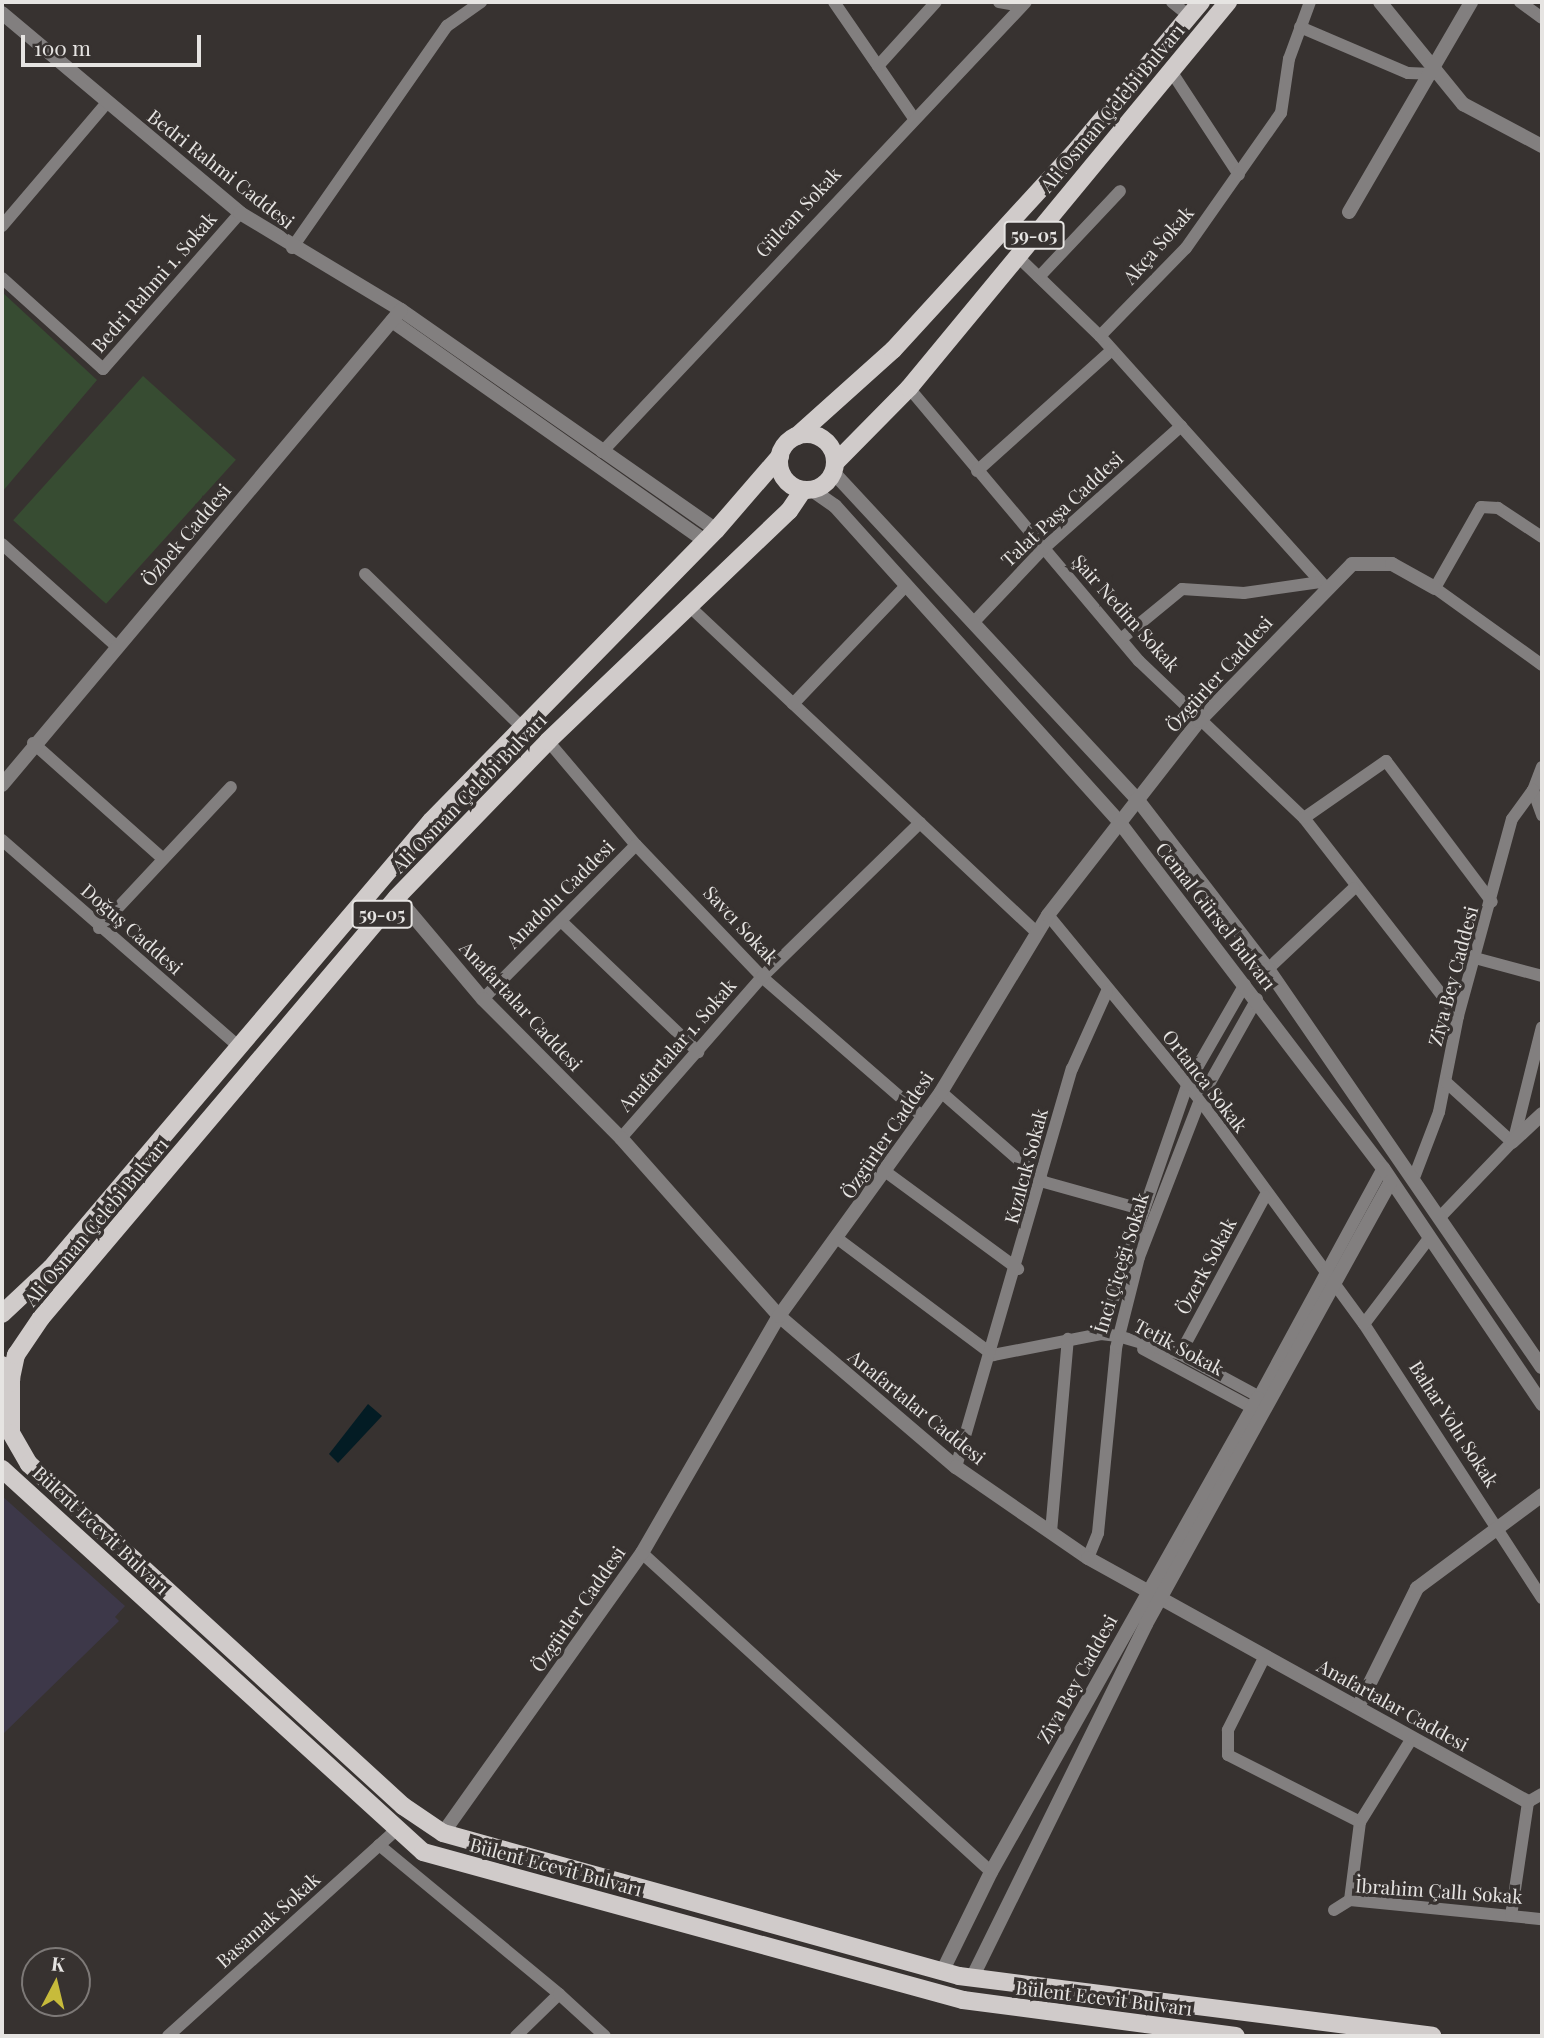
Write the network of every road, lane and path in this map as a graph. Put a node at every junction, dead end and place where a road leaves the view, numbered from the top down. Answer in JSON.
{"nodes":[{"id":1,"x":481,"y":2,"type":"edge"},
{"id":2,"x":834,"y":2,"type":"edge"},
{"id":3,"x":936,"y":2,"type":"edge"},
{"id":4,"x":999,"y":2,"type":"edge"},
{"id":5,"x":1172,"y":2,"type":"edge"},
{"id":6,"x":1201,"y":2,"type":"edge"},
{"id":7,"x":1228,"y":2,"type":"edge"},
{"id":8,"x":1310,"y":2,"type":"edge"},
{"id":9,"x":1380,"y":2,"type":"edge"},
{"id":10,"x":1471,"y":2,"type":"edge"},
{"id":11,"x":1520,"y":2,"type":"edge"},
{"id":12,"x":1024,"y":4,"type":"edge"},
{"id":13,"x":2,"y":13,"type":"edge"},
{"id":14,"x":1189,"y":16,"type":"junction"},
{"id":15,"x":1542,"y":18,"type":"edge"},
{"id":16,"x":1300,"y":27,"type":"junction"},
{"id":17,"x":878,"y":66,"type":"junction"},
{"id":18,"x":1171,"y":71,"type":"junction"},
{"id":19,"x":1433,"y":74,"type":"junction"},
{"id":20,"x":106,"y":104,"type":"junction"},
{"id":21,"x":913,"y":117,"type":"junction"},
{"id":22,"x":1542,"y":146,"type":"edge"},
{"id":23,"x":1239,"y":175,"type":"junction"},
{"id":24,"x":1120,"y":191,"type":"dead end"},
{"id":25,"x":1349,"y":212,"type":"dead end"},
{"id":26,"x":240,"y":213,"type":"junction"},
{"id":27,"x":2,"y":226,"type":"edge"},
{"id":28,"x":292,"y":248,"type":"junction"},
{"id":29,"x":1016,"y":255,"type":"junction"},
{"id":30,"x":1039,"y":277,"type":"junction"},
{"id":31,"x":2,"y":278,"type":"edge"},
{"id":32,"x":396,"y":315,"type":"junction"},
{"id":33,"x":1100,"y":337,"type":"junction"},
{"id":34,"x":1112,"y":350,"type":"junction"},
{"id":35,"x":463,"y":362,"type":"junction"},
{"id":36,"x":909,"y":388,"type":"junction"},
{"id":37,"x":1181,"y":426,"type":"junction"},
{"id":38,"x":797,"y":436,"type":"junction"},
{"id":39,"x":602,"y":452,"type":"junction"},
{"id":40,"x":780,"y":456,"type":"junction"},
{"id":41,"x":834,"y":468,"type":"junction"},
{"id":42,"x":977,"y":471,"type":"junction"},
{"id":43,"x":807,"y":490,"type":"junction"},
{"id":44,"x":710,"y":536,"type":"junction"},
{"id":45,"x":1542,"y":537,"type":"edge"},
{"id":46,"x":2,"y":544,"type":"edge"},
{"id":47,"x":1043,"y":549,"type":"junction"},
{"id":48,"x":365,"y":574,"type":"dead end"},
{"id":49,"x":1323,"y":585,"type":"junction"},
{"id":50,"x":904,"y":588,"type":"junction"},
{"id":51,"x":1435,"y":588,"type":"junction"},
{"id":52,"x":689,"y":606,"type":"junction"},
{"id":53,"x":973,"y":623,"type":"junction"},
{"id":54,"x":1121,"y":639,"type":"junction"},
{"id":55,"x":117,"y":647,"type":"junction"},
{"id":56,"x":1542,"y":665,"type":"edge"},
{"id":57,"x":793,"y":704,"type":"junction"},
{"id":58,"x":1199,"y":721,"type":"junction"},
{"id":59,"x":522,"y":727,"type":"junction"},
{"id":60,"x":548,"y":741,"type":"junction"},
{"id":61,"x":33,"y":743,"type":"junction"},
{"id":62,"x":1542,"y":768,"type":"edge"},
{"id":63,"x":2,"y":785,"type":"edge"},
{"id":64,"x":231,"y":787,"type":"dead end"},
{"id":65,"x":1533,"y":790,"type":"junction"},
{"id":66,"x":1137,"y":799,"type":"junction"},
{"id":67,"x":1542,"y":815,"type":"edge"},
{"id":68,"x":1304,"y":818,"type":"junction"},
{"id":69,"x":919,"y":822,"type":"junction"},
{"id":70,"x":1119,"y":823,"type":"junction"},
{"id":71,"x":2,"y":840,"type":"edge"},
{"id":72,"x":636,"y":845,"type":"junction"},
{"id":73,"x":163,"y":859,"type":"junction"},
{"id":74,"x":395,"y":861,"type":"junction"},
{"id":75,"x":1354,"y":888,"type":"junction"},
{"id":76,"x":397,"y":897,"type":"junction"},
{"id":77,"x":1492,"y":902,"type":"junction"},
{"id":78,"x":1048,"y":915,"type":"junction"},
{"id":79,"x":561,"y":921,"type":"junction"},
{"id":80,"x":99,"y":928,"type":"junction"},
{"id":81,"x":1037,"y":933,"type":"junction"},
{"id":82,"x":1475,"y":958,"type":"junction"},
{"id":83,"x":1268,"y":969,"type":"junction"},
{"id":84,"x":1542,"y":976,"type":"edge"},
{"id":85,"x":762,"y":977,"type":"junction"},
{"id":86,"x":1245,"y":984,"type":"junction"},
{"id":87,"x":1107,"y":990,"type":"junction"},
{"id":88,"x":483,"y":999,"type":"junction"},
{"id":89,"x":1257,"y":999,"type":"junction"},
{"id":90,"x":1458,"y":1016,"type":"junction"},
{"id":91,"x":1542,"y":1027,"type":"edge"},
{"id":92,"x":238,"y":1046,"type":"junction"},
{"id":93,"x":698,"y":1052,"type":"junction"},
{"id":94,"x":1447,"y":1083,"type":"junction"},
{"id":95,"x":1187,"y":1085,"type":"junction"},
{"id":96,"x":941,"y":1092,"type":"junction"},
{"id":97,"x":1200,"y":1100,"type":"junction"},
{"id":98,"x":1541,"y":1116,"type":"edge"},
{"id":99,"x":923,"y":1117,"type":"junction"},
{"id":100,"x":621,"y":1138,"type":"junction"},
{"id":101,"x":1513,"y":1140,"type":"junction"},
{"id":102,"x":886,"y":1172,"type":"junction"},
{"id":103,"x":1387,"y":1175,"type":"junction"},
{"id":104,"x":1416,"y":1175,"type":"junction"},
{"id":105,"x":1044,"y":1182,"type":"junction"},
{"id":106,"x":1265,"y":1196,"type":"junction"},
{"id":107,"x":1140,"y":1208,"type":"junction"},
{"id":108,"x":1154,"y":1213,"type":"junction"},
{"id":109,"x":1442,"y":1215,"type":"junction"},
{"id":110,"x":1430,"y":1237,"type":"junction"},
{"id":111,"x":838,"y":1239,"type":"junction"},
{"id":112,"x":1018,"y":1269,"type":"junction"},
{"id":113,"x":1331,"y":1280,"type":"junction"},
{"id":114,"x":2,"y":1314,"type":"edge"},
{"id":115,"x":779,"y":1316,"type":"junction"},
{"id":116,"x":1364,"y":1324,"type":"junction"},
{"id":117,"x":1101,"y":1334,"type":"junction"},
{"id":118,"x":1118,"y":1336,"type":"junction"},
{"id":119,"x":1068,"y":1339,"type":"junction"},
{"id":120,"x":1180,"y":1354,"type":"junction"},
{"id":121,"x":993,"y":1355,"type":"junction"},
{"id":122,"x":1542,"y":1367,"type":"edge"},
{"id":123,"x":6,"y":1372,"type":"edge"},
{"id":124,"x":1542,"y":1404,"type":"edge"},
{"id":125,"x":1261,"y":1406,"type":"junction"},
{"id":126,"x":2,"y":1414,"type":"edge"},
{"id":127,"x":956,"y":1467,"type":"junction"},
{"id":128,"x":2,"y":1469,"type":"edge"},
{"id":129,"x":1542,"y":1495,"type":"edge"},
{"id":130,"x":1497,"y":1527,"type":"junction"},
{"id":131,"x":1051,"y":1532,"type":"junction"},
{"id":132,"x":642,"y":1553,"type":"junction"},
{"id":133,"x":1088,"y":1558,"type":"junction"},
{"id":134,"x":1155,"y":1595,"type":"junction"},
{"id":135,"x":1542,"y":1598,"type":"edge"},
{"id":136,"x":1265,"y":1656,"type":"junction"},
{"id":137,"x":1358,"y":1707,"type":"junction"},
{"id":138,"x":1412,"y":1738,"type":"junction"},
{"id":139,"x":1542,"y":1794,"type":"edge"},
{"id":140,"x":1528,"y":1802,"type":"junction"},
{"id":141,"x":1360,"y":1822,"type":"junction"},
{"id":142,"x":394,"y":1832,"type":"junction"},
{"id":143,"x":443,"y":1833,"type":"junction"},
{"id":144,"x":379,"y":1845,"type":"junction"},
{"id":145,"x":991,"y":1872,"type":"junction"},
{"id":146,"x":1350,"y":1900,"type":"junction"},
{"id":147,"x":1334,"y":1910,"type":"dead end"},
{"id":148,"x":1511,"y":1916,"type":"junction"},
{"id":149,"x":1542,"y":1919,"type":"edge"},
{"id":150,"x":942,"y":1972,"type":"junction"},
{"id":151,"x":972,"y":1978,"type":"junction"},
{"id":152,"x":559,"y":1994,"type":"junction"},
{"id":153,"x":168,"y":2036,"type":"edge"},
{"id":154,"x":516,"y":2036,"type":"edge"},
{"id":155,"x":605,"y":2036,"type":"edge"},
{"id":156,"x":1236,"y":2036,"type":"edge"},
{"id":157,"x":1432,"y":2036,"type":"edge"}],
"edges":[{"from":1,"to":28,"type":"street"},
{"from":2,"to":17,"type":"street"},
{"from":3,"to":17,"type":"street"},
{"from":4,"to":12,"type":"street"},
{"from":5,"to":14,"type":"street"},
{"from":6,"to":14,"type":"main road","name":"Ali Osman Çelebi Bulvarı"},
{"from":7,"to":18,"type":"main road","name":"Ali Osman Çelebi Bulvarı","number":"59-05"},
{"from":8,"to":16,"type":"street","name":"Akça Sokak"},
{"from":9,"to":19,"type":"street"},
{"from":10,"to":19,"type":"street"},
{"from":11,"to":15,"type":"street"},
{"from":12,"to":21,"type":"street","name":"Gülcan Sokak"},
{"from":13,"to":20,"type":"street","name":"Bedri Rahmi Caddesi"},
{"from":14,"to":38,"type":"main road","name":"Ali Osman Çelebi Bulvarı"},
{"from":16,"to":19,"type":"street"},
{"from":16,"to":23,"type":"street","name":"Akça Sokak"},
{"from":17,"to":21,"type":"street"},
{"from":18,"to":23,"type":"street"},
{"from":18,"to":29,"type":"main road","name":"Ali Osman Çelebi Bulvarı","number":"59-05"},
{"from":19,"to":22,"type":"street"},
{"from":19,"to":25,"type":"street"},
{"from":20,"to":26,"type":"street","name":"Bedri Rahmi Caddesi"},
{"from":20,"to":27,"type":"street"},
{"from":21,"to":39,"type":"street","name":"Gülcan Sokak"},
{"from":23,"to":33,"type":"street","name":"Akça Sokak"},
{"from":24,"to":30,"type":"street"},
{"from":26,"to":28,"type":"street","name":"Bedri Rahmi Caddesi"},
{"from":26,"to":31,"type":"street","name":"Bedri Rahmi 1. Sokak"},
{"from":28,"to":32,"type":"street","name":"Bedri Rahmi Caddesi"},
{"from":29,"to":30,"type":"street"},
{"from":29,"to":36,"type":"main road","name":"Ali Osman Çelebi Bulvarı","number":"59-05"},
{"from":30,"to":33,"type":"street"},
{"from":32,"to":35,"type":"street","name":"Bedri Rahmi Caddesi"},
{"from":32,"to":55,"type":"street","name":"Özbek Caddesi"},
{"from":33,"to":34,"type":"street"},
{"from":34,"to":37,"type":"street"},
{"from":34,"to":42,"type":"street"},
{"from":35,"to":39,"type":"street","name":"Bedri Rahmi Caddesi"},
{"from":35,"to":44,"type":"street","name":"Bedri Rahmi Caddesi"},
{"from":36,"to":41,"type":"main road","name":"Ali Osman Çelebi Bulvarı","number":"59-05"},
{"from":36,"to":42,"type":"street","name":"Şair Nedim Sokak"},
{"from":37,"to":47,"type":"street","name":"Talat Paşa Caddesi"},
{"from":37,"to":49,"type":"street"},
{"from":38,"to":40,"type":"main road"},
{"from":38,"to":41,"type":"main road"},
{"from":39,"to":44,"type":"street","name":"Bedri Rahmi Caddesi"},
{"from":40,"to":43,"type":"main road"},
{"from":40,"to":44,"type":"main road","name":"Ali Osman Çelebi Bulvarı"},
{"from":41,"to":43,"type":"main road"},
{"from":41,"to":53,"type":"street","name":"Cemal Gürsel Bulvarı"},
{"from":42,"to":47,"type":"street","name":"Şair Nedim Sokak"},
{"from":43,"to":50,"type":"street","name":"Cemal Gürsel Bulvarı"},
{"from":43,"to":52,"type":"main road","name":"Ali Osman Çelebi Bulvarı","number":"59-05"},
{"from":44,"to":59,"type":"main road","name":"Ali Osman Çelebi Bulvarı"},
{"from":45,"to":51,"type":"street"},
{"from":46,"to":55,"type":"street"},
{"from":47,"to":53,"type":"street","name":"Talat Paşa Caddesi"},
{"from":47,"to":54,"type":"street","name":"Şair Nedim Sokak"},
{"from":48,"to":59,"type":"street"},
{"from":49,"to":51,"type":"street","name":"Özgürler Caddesi"},
{"from":49,"to":54,"type":"street"},
{"from":49,"to":58,"type":"street","name":"Özgürler Caddesi"},
{"from":50,"to":57,"type":"street"},
{"from":50,"to":70,"type":"street","name":"Cemal Gürsel Bulvarı"},
{"from":51,"to":56,"type":"street"},
{"from":52,"to":57,"type":"street"},
{"from":52,"to":60,"type":"main road","name":"Ali Osman Çelebi Bulvarı","number":"59-05"},
{"from":53,"to":66,"type":"street","name":"Cemal Gürsel Bulvarı"},
{"from":54,"to":58,"type":"street","name":"Şair Nedim Sokak"},
{"from":55,"to":61,"type":"street","name":"Özbek Caddesi"},
{"from":57,"to":69,"type":"street"},
{"from":58,"to":66,"type":"street","name":"Özgürler Caddesi"},
{"from":58,"to":68,"type":"street","name":"Şair Nedim Sokak"},
{"from":59,"to":74,"type":"main road","name":"Ali Osman Çelebi Bulvarı"},
{"from":60,"to":72,"type":"street","name":"Savcı Sokak"},
{"from":60,"to":76,"type":"main road","name":"Ali Osman Çelebi Bulvarı","number":"59-05"},
{"from":61,"to":63,"type":"street","name":"Özbek Caddesi"},
{"from":61,"to":73,"type":"street"},
{"from":62,"to":65,"type":"street","name":"Ziya Bey Caddesi"},
{"from":64,"to":73,"type":"street"},
{"from":65,"to":67,"type":"street"},
{"from":65,"to":77,"type":"street","name":"Ziya Bey Caddesi"},
{"from":66,"to":70,"type":"street","name":"Özgürler Caddesi"},
{"from":66,"to":83,"type":"street","name":"Cemal Gürsel Bulvarı"},
{"from":68,"to":75,"type":"street","name":"Şair Nedim Sokak"},
{"from":68,"to":77,"type":"street"},
{"from":69,"to":81,"type":"street"},
{"from":69,"to":85,"type":"street","name":"Anafartalar 1. Sokak"},
{"from":70,"to":78,"type":"street","name":"Özgürler Caddesi"},
{"from":70,"to":86,"type":"street","name":"Cemal Gürsel Bulvarı"},
{"from":71,"to":80,"type":"street","name":"Doğuş Caddesi"},
{"from":72,"to":79,"type":"street","name":"Anadolu Caddesi"},
{"from":72,"to":85,"type":"street","name":"Savcı Sokak"},
{"from":73,"to":80,"type":"street"},
{"from":74,"to":76,"type":"street"},
{"from":74,"to":92,"type":"main road","name":"Ali Osman Çelebi Bulvarı"},
{"from":75,"to":83,"type":"street"},
{"from":75,"to":90,"type":"street","name":"Şair Nedim Sokak"},
{"from":76,"to":88,"type":"street","name":"Anafartalar Caddesi"},
{"from":76,"to":123,"type":"main road","name":"Ali Osman Çelebi Bulvarı","number":"59-05"},
{"from":77,"to":82,"type":"street","name":"Ziya Bey Caddesi"},
{"from":78,"to":81,"type":"street","name":"Özgürler Caddesi"},
{"from":78,"to":87,"type":"street","name":"Ortanca Sokak"},
{"from":79,"to":88,"type":"street","name":"Anadolu Caddesi"},
{"from":79,"to":93,"type":"street"},
{"from":80,"to":92,"type":"street","name":"Doğuş Caddesi"},
{"from":81,"to":96,"type":"street","name":"Özgürler Caddesi"},
{"from":82,"to":84,"type":"street"},
{"from":82,"to":90,"type":"street","name":"Ziya Bey Caddesi"},
{"from":83,"to":104,"type":"street","name":"Cemal Gürsel Bulvarı"},
{"from":85,"to":93,"type":"street","name":"Anafartalar 1. Sokak"},
{"from":85,"to":99,"type":"street","name":"Savcı Sokak"},
{"from":86,"to":89,"type":"street","name":"Cemal Gürsel Bulvarı"},
{"from":86,"to":95,"type":"street","name":"İnci Çiçeği Sokak"},
{"from":87,"to":95,"type":"street","name":"Ortanca Sokak"},
{"from":87,"to":105,"type":"street","name":"Kızılcık Sokak"},
{"from":88,"to":100,"type":"street","name":"Anafartalar Caddesi"},
{"from":89,"to":97,"type":"street","name":"İnci Çiçeği Sokak"},
{"from":89,"to":103,"type":"street","name":"Cemal Gürsel Bulvarı"},
{"from":90,"to":94,"type":"street","name":"Ziya Bey Caddesi"},
{"from":91,"to":101,"type":"street"},
{"from":92,"to":114,"type":"main road","name":"Ali Osman Çelebi Bulvarı"},
{"from":93,"to":100,"type":"street","name":"Anafartalar 1. Sokak"},
{"from":94,"to":101,"type":"street"},
{"from":94,"to":104,"type":"street","name":"Ziya Bey Caddesi"},
{"from":95,"to":97,"type":"street","name":"Ortanca Sokak"},
{"from":95,"to":107,"type":"street","name":"İnci Çiçeği Sokak"},
{"from":96,"to":99,"type":"street","name":"Özgürler Caddesi"},
{"from":96,"to":105,"type":"street"},
{"from":97,"to":106,"type":"street","name":"Ortanca Sokak"},
{"from":97,"to":108,"type":"street","name":"İnci Çiçeği Sokak"},
{"from":98,"to":101,"type":"street"},
{"from":99,"to":102,"type":"street","name":"Özgürler Caddesi"},
{"from":100,"to":115,"type":"street","name":"Anafartalar Caddesi"},
{"from":101,"to":109,"type":"street"},
{"from":102,"to":111,"type":"street","name":"Özgürler Caddesi"},
{"from":102,"to":112,"type":"street"},
{"from":103,"to":110,"type":"street","name":"Cemal Gürsel Bulvarı"},
{"from":103,"to":113,"type":"street","name":"Ziya Bey Caddesi"},
{"from":104,"to":109,"type":"street","name":"Cemal Gürsel Bulvarı"},
{"from":105,"to":107,"type":"street"},
{"from":105,"to":112,"type":"street","name":"Kızılcık Sokak"},
{"from":106,"to":113,"type":"street","name":"Ortanca Sokak"},
{"from":106,"to":120,"type":"street","name":"Özerk Sokak"},
{"from":107,"to":108,"type":"street"},
{"from":107,"to":117,"type":"street","name":"İnci Çiçeği Sokak"},
{"from":108,"to":118,"type":"street","name":"İnci Çiçeği Sokak"},
{"from":109,"to":122,"type":"street","name":"Cemal Gürsel Bulvarı"},
{"from":110,"to":116,"type":"street"},
{"from":110,"to":124,"type":"street","name":"Cemal Gürsel Bulvarı"},
{"from":111,"to":115,"type":"street","name":"Özgürler Caddesi"},
{"from":111,"to":121,"type":"street"},
{"from":112,"to":121,"type":"street","name":"Kızılcık Sokak"},
{"from":113,"to":116,"type":"street","name":"Bahar Yolu Sokak"},
{"from":113,"to":125,"type":"street","name":"Ziya Bey Caddesi"},
{"from":115,"to":127,"type":"street","name":"Anafartalar Caddesi"},
{"from":115,"to":132,"type":"street","name":"Özgürler Caddesi"},
{"from":116,"to":130,"type":"street","name":"Bahar Yolu Sokak"},
{"from":117,"to":118,"type":"street"},
{"from":117,"to":119,"type":"street"},
{"from":118,"to":120,"type":"street","name":"Tetik Sokak"},
{"from":118,"to":125,"type":"street","name":"Tetik Sokak"},
{"from":118,"to":133,"type":"street","name":"İnci Çiçeği Sokak"},
{"from":119,"to":121,"type":"street"},
{"from":119,"to":131,"type":"street","name":"İnci Çiçeği Sokak"},
{"from":120,"to":125,"type":"street","name":"Tetik Sokak"},
{"from":121,"to":127,"type":"street","name":"Kızılcık Sokak"},
{"from":123,"to":126,"type":"main road","number":"59-05"},
{"from":123,"to":143,"type":"main road"},
{"from":125,"to":134,"type":"street","name":"Ziya Bey Caddesi"},
{"from":127,"to":131,"type":"street","name":"Anafartalar Caddesi"},
{"from":128,"to":142,"type":"main road","name":"Bülent Ecevit Bulvarı"},
{"from":129,"to":130,"type":"street"},
{"from":130,"to":135,"type":"street","name":"Bahar Yolu Sokak"},
{"from":130,"to":137,"type":"street"},
{"from":131,"to":133,"type":"street","name":"Anafartalar Caddesi"},
{"from":132,"to":143,"type":"street","name":"Özgürler Caddesi"},
{"from":132,"to":145,"type":"street"},
{"from":133,"to":134,"type":"street","name":"Anafartalar Caddesi"},
{"from":134,"to":136,"type":"street","name":"Anafartalar Caddesi"},
{"from":134,"to":145,"type":"street","name":"Ziya Bey Caddesi"},
{"from":134,"to":151,"type":"street","name":"Ziya Bey Caddesi"},
{"from":136,"to":137,"type":"street","name":"Anafartalar Caddesi"},
{"from":136,"to":141,"type":"street"},
{"from":137,"to":138,"type":"street","name":"Anafartalar Caddesi"},
{"from":138,"to":140,"type":"street","name":"Anafartalar Caddesi"},
{"from":138,"to":141,"type":"street"},
{"from":139,"to":140,"type":"street"},
{"from":140,"to":148,"type":"street"},
{"from":141,"to":146,"type":"street"},
{"from":142,"to":144,"type":"street","name":"Basamak Sokak"},
{"from":142,"to":156,"type":"main road","name":"Bülent Ecevit Bulvarı"},
{"from":143,"to":150,"type":"main road"},
{"from":144,"to":152,"type":"street"},
{"from":144,"to":153,"type":"street","name":"Basamak Sokak"},
{"from":145,"to":150,"type":"street","name":"Ziya Bey Caddesi"},
{"from":146,"to":147,"type":"street","name":"İbrahim Çallı Sokak"},
{"from":146,"to":148,"type":"street","name":"İbrahim Çallı Sokak"},
{"from":148,"to":149,"type":"street","name":"İbrahim Çallı Sokak"},
{"from":150,"to":151,"type":"main road"},
{"from":151,"to":157,"type":"main road"},
{"from":152,"to":154,"type":"street"},
{"from":152,"to":155,"type":"street"}]}
